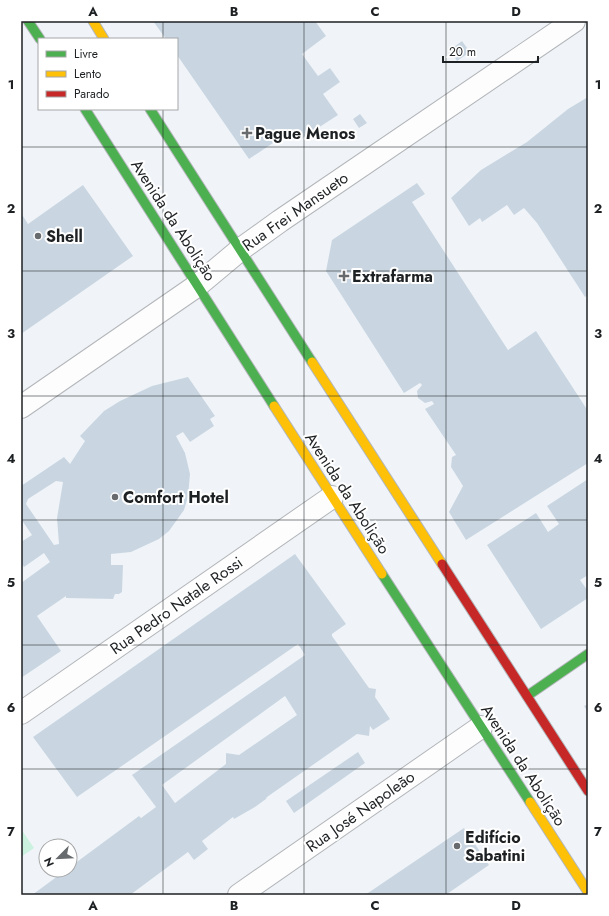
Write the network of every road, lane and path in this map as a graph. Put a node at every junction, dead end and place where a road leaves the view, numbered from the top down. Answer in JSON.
{"nodes":[{"id":1,"x":28,"y":21,"type":"edge"},
{"id":2,"x":93,"y":21,"type":"edge"},
{"id":3,"x":574,"y":21,"type":"edge"},
{"id":4,"x":39,"y":38,"type":"edge"},
{"id":5,"x":103,"y":38,"type":"edge"},
{"id":6,"x":86,"y":110,"type":"edge"},
{"id":7,"x":151,"y":110,"type":"edge"},
{"id":8,"x":241,"y":248,"type":"junction"},
{"id":9,"x":198,"y":285,"type":"junction"},
{"id":10,"x":21,"y":407,"type":"edge"},
{"id":11,"x":332,"y":497,"type":"junction"},
{"id":12,"x":588,"y":654,"type":"edge"},
{"id":13,"x":527,"y":696,"type":"junction"},
{"id":14,"x":21,"y":713,"type":"edge"},
{"id":15,"x":481,"y":727,"type":"junction"},
{"id":16,"x":588,"y":791,"type":"edge"},
{"id":17,"x":588,"y":892,"type":"edge"},
{"id":18,"x":239,"y":895,"type":"edge"}],
"edges":[{"from":1,"to":4,"type":"main road"},
{"from":2,"to":5,"type":"main road"},
{"from":3,"to":8,"type":"street","name":"Rua Frei Mansueto"},
{"from":6,"to":9,"type":"main road","name":"Avenida da Abolição"},
{"from":7,"to":8,"type":"main road"},
{"from":8,"to":9,"type":"street","name":"Rua Frei Mansueto"},
{"from":8,"to":13,"type":"main road"},
{"from":9,"to":10,"type":"street","name":"Rua Frei Mansueto"},
{"from":9,"to":11,"type":"main road","name":"Avenida da Abolição"},
{"from":11,"to":14,"type":"street","name":"Rua Pedro Natale Rossi"},
{"from":11,"to":15,"type":"main road","name":"Avenida da Abolição"},
{"from":12,"to":13,"type":"main road"},
{"from":13,"to":16,"type":"main road"},
{"from":15,"to":17,"type":"main road","name":"Avenida da Abolição"},
{"from":15,"to":18,"type":"street","name":"Rua José Napoleão"}]}
